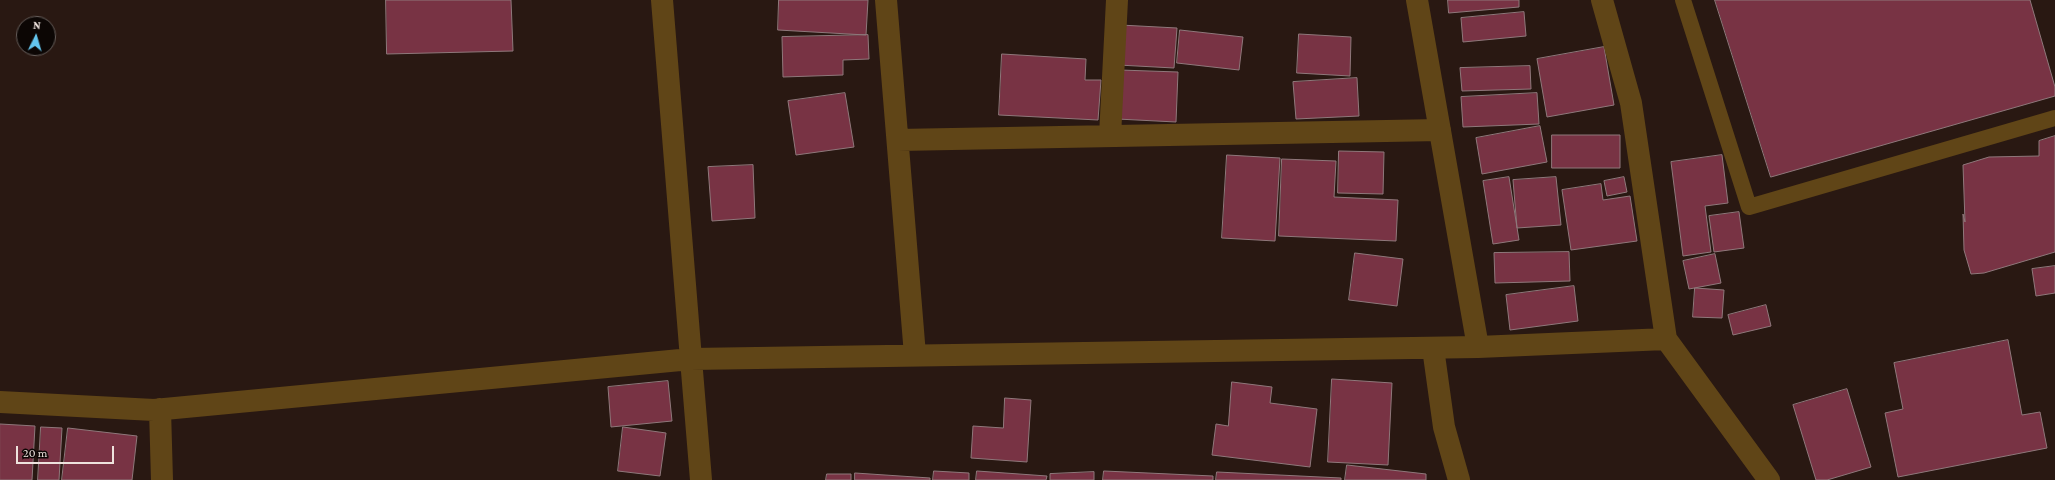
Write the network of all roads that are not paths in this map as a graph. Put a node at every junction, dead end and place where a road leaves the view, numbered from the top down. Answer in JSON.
{"nodes":[{"id":1,"x":662,"y":0,"type":"edge"},
{"id":2,"x":886,"y":0,"type":"edge"},
{"id":3,"x":1117,"y":0,"type":"edge"},
{"id":4,"x":1417,"y":0,"type":"edge"},
{"id":5,"x":1602,"y":0,"type":"edge"},
{"id":6,"x":1683,"y":0,"type":"edge"},
{"id":7,"x":2055,"y":118,"type":"edge"},
{"id":8,"x":1440,"y":130,"type":"junction"},
{"id":9,"x":1110,"y":136,"type":"junction"},
{"id":10,"x":898,"y":140,"type":"junction"},
{"id":11,"x":1666,"y":339,"type":"junction"},
{"id":12,"x":1478,"y":347,"type":"junction"},
{"id":13,"x":1433,"y":348,"type":"junction"},
{"id":14,"x":915,"y":355,"type":"junction"},
{"id":15,"x":691,"y":359,"type":"junction"},
{"id":16,"x":0,"y":402,"type":"edge"},
{"id":17,"x":160,"y":409,"type":"junction"},
{"id":18,"x":162,"y":480,"type":"edge"},
{"id":19,"x":701,"y":480,"type":"edge"},
{"id":20,"x":1459,"y":480,"type":"edge"},
{"id":21,"x":1769,"y":480,"type":"edge"}],
"edges":[{"from":1,"to":15,"type":"street"},
{"from":2,"to":10,"type":"street"},
{"from":3,"to":9,"type":"street"},
{"from":4,"to":8,"type":"street"},
{"from":5,"to":11,"type":"street"},
{"from":6,"to":7,"type":"lane"},
{"from":8,"to":9,"type":"street"},
{"from":8,"to":12,"type":"street"},
{"from":9,"to":10,"type":"street"},
{"from":10,"to":14,"type":"street"},
{"from":11,"to":12,"type":"street"},
{"from":11,"to":21,"type":"street"},
{"from":12,"to":13,"type":"street"},
{"from":13,"to":14,"type":"street"},
{"from":13,"to":20,"type":"street"},
{"from":14,"to":15,"type":"street"},
{"from":15,"to":17,"type":"street"},
{"from":15,"to":19,"type":"street"},
{"from":16,"to":17,"type":"street"},
{"from":17,"to":18,"type":"street"}]}
